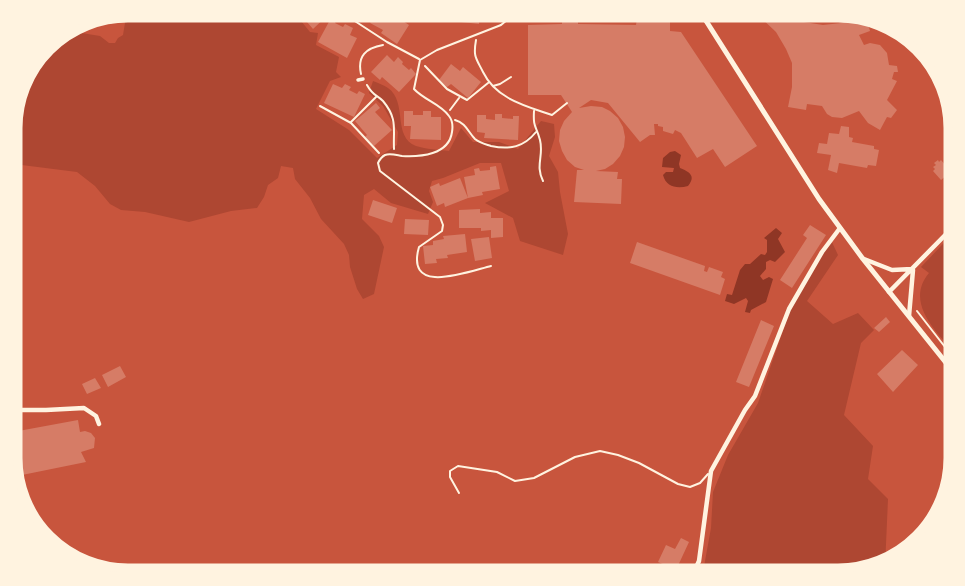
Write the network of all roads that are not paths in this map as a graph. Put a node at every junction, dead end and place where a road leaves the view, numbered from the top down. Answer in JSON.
{"nodes":[{"id":1,"x":349,"y":17,"type":"edge"},
{"id":2,"x":510,"y":17,"type":"edge"},
{"id":3,"x":704,"y":17,"type":"edge"},
{"id":4,"x":420,"y":60,"type":"junction"},
{"id":5,"x":385,"y":150,"type":"dead end"},
{"id":6,"x":388,"y":154,"type":"junction"},
{"id":7,"x":839,"y":228,"type":"junction"},
{"id":8,"x":945,"y":236,"type":"edge"},
{"id":9,"x":863,"y":259,"type":"junction"},
{"id":10,"x":491,"y":266,"type":"dead end"},
{"id":11,"x":913,"y":269,"type":"junction"},
{"id":12,"x":889,"y":292,"type":"junction"},
{"id":13,"x":909,"y":316,"type":"junction"},
{"id":14,"x":947,"y":363,"type":"edge"},
{"id":15,"x":17,"y":410,"type":"edge"},
{"id":16,"x":99,"y":424,"type":"dead end"},
{"id":17,"x":712,"y":471,"type":"junction"},
{"id":18,"x":459,"y":493,"type":"dead end"},
{"id":19,"x":696,"y":568,"type":"edge"}],
"edges":[{"from":1,"to":4,"type":"lane"},
{"from":2,"to":4,"type":"lane"},
{"from":3,"to":7,"type":"street"},
{"from":4,"to":6,"type":"lane"},
{"from":5,"to":6,"type":"lane"},
{"from":6,"to":10,"type":"lane"},
{"from":7,"to":9,"type":"street"},
{"from":7,"to":17,"type":"street"},
{"from":8,"to":11,"type":"street"},
{"from":9,"to":11,"type":"street"},
{"from":9,"to":12,"type":"street"},
{"from":11,"to":12,"type":"street"},
{"from":11,"to":13,"type":"street"},
{"from":12,"to":13,"type":"street"},
{"from":13,"to":14,"type":"street"},
{"from":15,"to":16,"type":"street"},
{"from":17,"to":18,"type":"lane"},
{"from":17,"to":19,"type":"street"}]}
